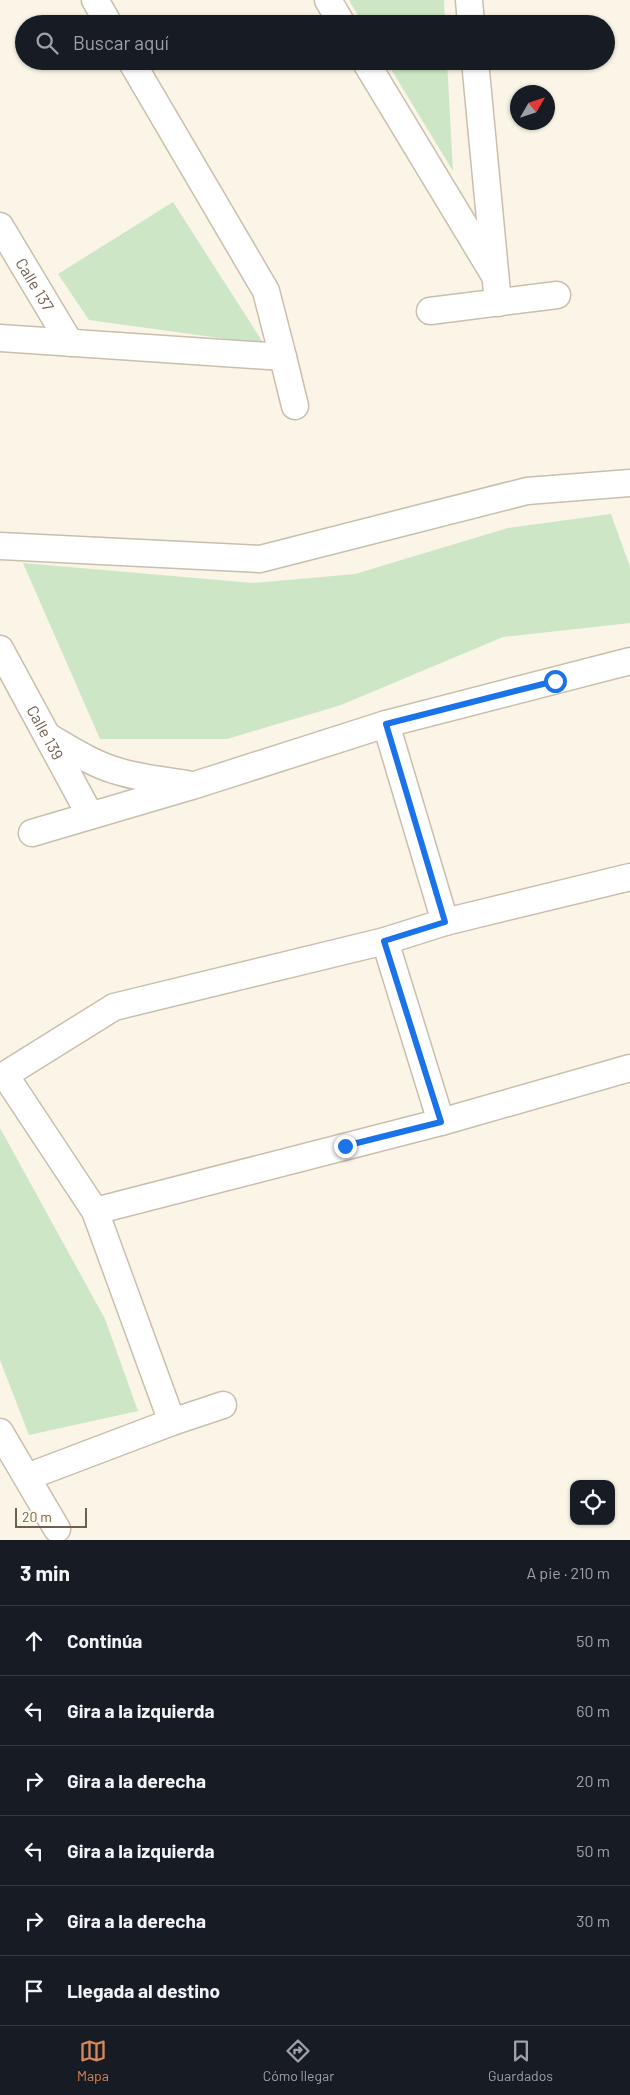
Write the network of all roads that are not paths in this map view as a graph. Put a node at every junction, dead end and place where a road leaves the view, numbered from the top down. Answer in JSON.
{"nodes":[{"id":1,"x":95,"y":0,"type":"edge"},
{"id":2,"x":328,"y":0,"type":"edge"},
{"id":3,"x":469,"y":0,"type":"edge"},
{"id":4,"x":104,"y":15,"type":"edge"},
{"id":5,"x":337,"y":15,"type":"edge"},
{"id":6,"x":470,"y":15,"type":"edge"},
{"id":7,"x":136,"y":70,"type":"edge"},
{"id":8,"x":370,"y":70,"type":"edge"},
{"id":9,"x":476,"y":70,"type":"edge"},
{"id":10,"x":0,"y":226,"type":"edge"},
{"id":11,"x":495,"y":276,"type":"junction"},
{"id":12,"x":557,"y":295,"type":"dead end"},
{"id":13,"x":498,"y":303,"type":"junction"},
{"id":14,"x":430,"y":311,"type":"dead end"},
{"id":15,"x":0,"y":338,"type":"edge"},
{"id":16,"x":70,"y":342,"type":"junction"},
{"id":17,"x":283,"y":357,"type":"junction"},
{"id":18,"x":295,"y":406,"type":"dead end"},
{"id":19,"x":630,"y":482,"type":"edge"},
{"id":20,"x":0,"y":546,"type":"edge"},
{"id":21,"x":630,"y":662,"type":"edge"},
{"id":22,"x":4,"y":665,"type":"edge"},
{"id":23,"x":386,"y":724,"type":"junction"},
{"id":24,"x":49,"y":737,"type":"junction"},
{"id":25,"x":195,"y":785,"type":"junction"},
{"id":26,"x":90,"y":815,"type":"junction"},
{"id":27,"x":32,"y":833,"type":"dead end"},
{"id":28,"x":630,"y":877,"type":"edge"},
{"id":29,"x":445,"y":922,"type":"junction"},
{"id":30,"x":384,"y":941,"type":"junction"},
{"id":31,"x":630,"y":1068,"type":"edge"},
{"id":32,"x":2,"y":1077,"type":"edge"},
{"id":33,"x":441,"y":1122,"type":"junction"},
{"id":34,"x":94,"y":1210,"type":"junction"},
{"id":35,"x":222,"y":1406,"type":"dead end"},
{"id":36,"x":172,"y":1422,"type":"junction"},
{"id":37,"x":0,"y":1432,"type":"edge"},
{"id":38,"x":27,"y":1476,"type":"junction"},
{"id":39,"x":56,"y":1529,"type":"dead end"}],
"edges":[{"from":1,"to":4,"type":"street"},
{"from":2,"to":5,"type":"street"},
{"from":3,"to":6,"type":"street"},
{"from":7,"to":17,"type":"street"},
{"from":8,"to":11,"type":"street"},
{"from":9,"to":11,"type":"street"},
{"from":10,"to":16,"type":"street","name":"Calle 137"},
{"from":11,"to":13,"type":"street"},
{"from":12,"to":13,"type":"street"},
{"from":13,"to":14,"type":"street"},
{"from":15,"to":16,"type":"street"},
{"from":16,"to":17,"type":"street"},
{"from":17,"to":18,"type":"street"},
{"from":19,"to":20,"type":"street"},
{"from":21,"to":23,"type":"street"},
{"from":22,"to":24,"type":"street","name":"Calle 139"},
{"from":23,"to":25,"type":"street"},
{"from":23,"to":29,"type":"street"},
{"from":24,"to":25,"type":"street"},
{"from":24,"to":26,"type":"street","name":"Calle 139"},
{"from":25,"to":26,"type":"street"},
{"from":26,"to":27,"type":"street"},
{"from":28,"to":29,"type":"street"},
{"from":29,"to":30,"type":"street"},
{"from":30,"to":32,"type":"street"},
{"from":30,"to":33,"type":"street"},
{"from":31,"to":33,"type":"street"},
{"from":32,"to":34,"type":"street"},
{"from":33,"to":34,"type":"street"},
{"from":34,"to":36,"type":"street"},
{"from":35,"to":36,"type":"street"},
{"from":36,"to":38,"type":"street"},
{"from":37,"to":38,"type":"street"},
{"from":38,"to":39,"type":"street"}]}
